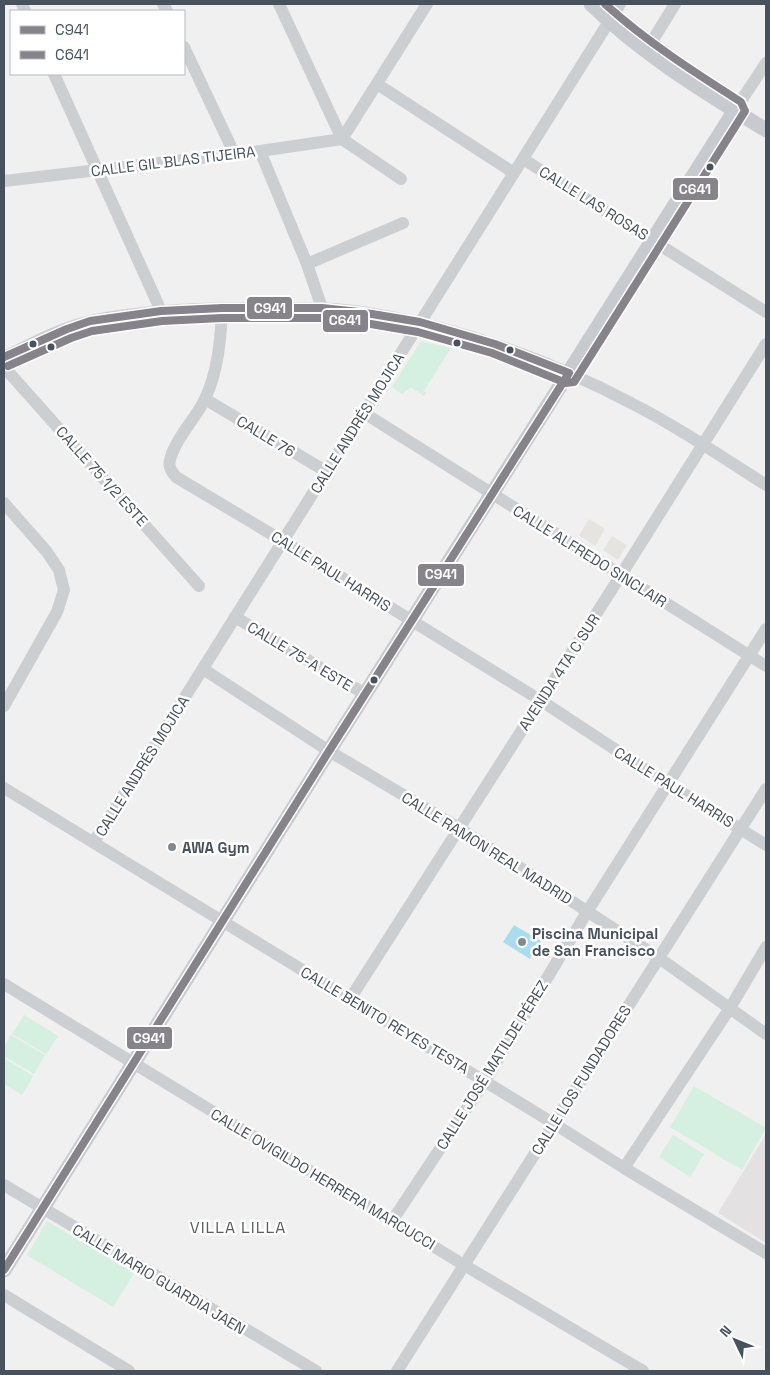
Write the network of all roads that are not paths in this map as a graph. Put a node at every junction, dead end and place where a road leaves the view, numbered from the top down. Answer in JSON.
{"nodes":[{"id":1,"x":279,"y":4,"type":"edge"},
{"id":2,"x":427,"y":4,"type":"edge"},
{"id":3,"x":591,"y":4,"type":"edge"},
{"id":4,"x":620,"y":4,"type":"edge"},
{"id":5,"x":675,"y":4,"type":"edge"},
{"id":6,"x":609,"y":21,"type":"junction"},
{"id":7,"x":185,"y":49,"type":"edge"},
{"id":8,"x":646,"y":51,"type":"junction"},
{"id":9,"x":766,"y":63,"type":"edge"},
{"id":10,"x":54,"y":75,"type":"edge"},
{"id":11,"x":377,"y":84,"type":"junction"},
{"id":12,"x":735,"y":110,"type":"junction"},
{"id":13,"x":766,"y":130,"type":"edge"},
{"id":14,"x":342,"y":139,"type":"junction"},
{"id":15,"x":260,"y":151,"type":"junction"},
{"id":16,"x":234,"y":153,"type":"junction"},
{"id":17,"x":523,"y":158,"type":"junction"},
{"id":18,"x":97,"y":171,"type":"junction"},
{"id":19,"x":514,"y":173,"type":"junction"},
{"id":20,"x":401,"y":179,"type":"dead end"},
{"id":21,"x":4,"y":182,"type":"edge"},
{"id":22,"x":403,"y":223,"type":"dead end"},
{"id":23,"x":653,"y":240,"type":"junction"},
{"id":24,"x":307,"y":264,"type":"junction"},
{"id":25,"x":222,"y":308,"type":"junction"},
{"id":26,"x":322,"y":308,"type":"junction"},
{"id":27,"x":161,"y":311,"type":"junction"},
{"id":28,"x":766,"y":312,"type":"edge"},
{"id":29,"x":420,"y":322,"type":"junction"},
{"id":30,"x":766,"y":344,"type":"edge"},
{"id":31,"x":4,"y":357,"type":"edge"},
{"id":32,"x":4,"y":367,"type":"edge"},
{"id":33,"x":569,"y":374,"type":"junction"},
{"id":34,"x":205,"y":399,"type":"junction"},
{"id":35,"x":364,"y":413,"type":"junction"},
{"id":36,"x":702,"y":444,"type":"junction"},
{"id":37,"x":327,"y":472,"type":"junction"},
{"id":38,"x":766,"y":485,"type":"edge"},
{"id":39,"x":493,"y":494,"type":"junction"},
{"id":40,"x":4,"y":503,"type":"edge"},
{"id":41,"x":283,"y":541,"type":"junction"},
{"id":42,"x":621,"y":575,"type":"junction"},
{"id":43,"x":199,"y":586,"type":"dead end"},
{"id":44,"x":235,"y":617,"type":"junction"},
{"id":45,"x":412,"y":621,"type":"junction"},
{"id":46,"x":766,"y":629,"type":"edge"},
{"id":47,"x":750,"y":656,"type":"junction"},
{"id":48,"x":766,"y":666,"type":"edge"},
{"id":49,"x":202,"y":669,"type":"junction"},
{"id":50,"x":365,"y":694,"type":"junction"},
{"id":51,"x":540,"y":700,"type":"junction"},
{"id":52,"x":4,"y":706,"type":"edge"},
{"id":53,"x":329,"y":751,"type":"junction"},
{"id":54,"x":668,"y":784,"type":"junction"},
{"id":55,"x":4,"y":788,"type":"edge"},
{"id":56,"x":766,"y":789,"type":"edge"},
{"id":57,"x":459,"y":828,"type":"junction"},
{"id":58,"x":741,"y":828,"type":"junction"},
{"id":59,"x":94,"y":842,"type":"junction"},
{"id":60,"x":766,"y":845,"type":"edge"},
{"id":61,"x":587,"y":912,"type":"junction"},
{"id":62,"x":222,"y":921,"type":"junction"},
{"id":63,"x":766,"y":947,"type":"edge"},
{"id":64,"x":659,"y":958,"type":"junction"},
{"id":65,"x":4,"y":984,"type":"edge"},
{"id":66,"x":350,"y":999,"type":"junction"},
{"id":67,"x":730,"y":1008,"type":"junction"},
{"id":68,"x":766,"y":1034,"type":"edge"},
{"id":69,"x":133,"y":1064,"type":"junction"},
{"id":70,"x":485,"y":1081,"type":"junction"},
{"id":71,"x":553,"y":1123,"type":"junction"},
{"id":72,"x":624,"y":1168,"type":"junction"},
{"id":73,"x":4,"y":1185,"type":"edge"},
{"id":74,"x":42,"y":1209,"type":"junction"},
{"id":75,"x":392,"y":1221,"type":"junction"},
{"id":76,"x":766,"y":1253,"type":"edge"},
{"id":77,"x":464,"y":1265,"type":"junction"},
{"id":78,"x":4,"y":1270,"type":"edge"},
{"id":79,"x":4,"y":1295,"type":"edge"},
{"id":80,"x":299,"y":1367,"type":"edge"},
{"id":81,"x":129,"y":1371,"type":"edge"},
{"id":82,"x":316,"y":1371,"type":"edge"},
{"id":83,"x":397,"y":1371,"type":"edge"},
{"id":84,"x":643,"y":1371,"type":"edge"}],
"edges":[{"from":1,"to":14,"type":"street"},
{"from":2,"to":11,"type":"street"},
{"from":3,"to":6,"type":"main road"},
{"from":4,"to":6,"type":"street","name":"CALLE ANDRÉS MOJICA"},
{"from":5,"to":8,"type":"street"},
{"from":6,"to":8,"type":"main road"},
{"from":6,"to":17,"type":"street","name":"CALLE ANDRÉS MOJICA"},
{"from":7,"to":16,"type":"street"},
{"from":8,"to":12,"type":"main road"},
{"from":9,"to":12,"type":"street"},
{"from":10,"to":18,"type":"street"},
{"from":11,"to":14,"type":"street"},
{"from":11,"to":19,"type":"street","name":"CALLE LAS ROSAS"},
{"from":12,"to":13,"type":"main road"},
{"from":12,"to":23,"type":"main road"},
{"from":14,"to":15,"type":"street","name":"CALLE GIL BLAS TIJEIRA"},
{"from":14,"to":20,"type":"street"},
{"from":15,"to":16,"type":"street","name":"CALLE GIL BLAS TIJEIRA"},
{"from":15,"to":24,"type":"street"},
{"from":16,"to":18,"type":"street","name":"CALLE GIL BLAS TIJEIRA"},
{"from":17,"to":19,"type":"street","name":"CALLE ANDRÉS MOJICA"},
{"from":17,"to":23,"type":"street","name":"CALLE LAS ROSAS"},
{"from":18,"to":21,"type":"street","name":"CALLE GIL BLAS TIJEIRA"},
{"from":18,"to":27,"type":"street"},
{"from":19,"to":29,"type":"street","name":"CALLE ANDRÉS MOJICA"},
{"from":22,"to":24,"type":"street"},
{"from":23,"to":28,"type":"street","name":"CALLE LAS ROSAS"},
{"from":23,"to":33,"type":"main road"},
{"from":24,"to":26,"type":"street"},
{"from":25,"to":26,"type":"street"},
{"from":25,"to":27,"type":"street"},
{"from":25,"to":34,"type":"street","name":"CALLE PAUL HARRIS"},
{"from":26,"to":29,"type":"street"},
{"from":27,"to":31,"type":"street"},
{"from":29,"to":33,"type":"street"},
{"from":29,"to":35,"type":"street","name":"CALLE ANDRÉS MOJICA"},
{"from":30,"to":36,"type":"street","name":"AVENIDA 4TA C SUR"},
{"from":32,"to":43,"type":"street","name":"CALLE 75 1/2 ESTE"},
{"from":33,"to":36,"type":"street"},
{"from":33,"to":39,"type":"main road"},
{"from":34,"to":37,"type":"street","name":"CALLE 76"},
{"from":34,"to":41,"type":"street","name":"CALLE PAUL HARRIS"},
{"from":35,"to":37,"type":"street","name":"CALLE ANDRÉS MOJICA"},
{"from":35,"to":39,"type":"street","name":"CALLE ALFREDO SINCLAIR"},
{"from":36,"to":38,"type":"street"},
{"from":36,"to":42,"type":"street","name":"AVENIDA 4TA C SUR"},
{"from":37,"to":41,"type":"street","name":"CALLE ANDRÉS MOJICA"},
{"from":39,"to":42,"type":"street","name":"CALLE ALFREDO SINCLAIR"},
{"from":39,"to":45,"type":"main road"},
{"from":40,"to":52,"type":"street"},
{"from":41,"to":44,"type":"street","name":"CALLE ANDRÉS MOJICA"},
{"from":41,"to":45,"type":"street","name":"CALLE PAUL HARRIS"},
{"from":42,"to":47,"type":"street","name":"CALLE ALFREDO SINCLAIR"},
{"from":42,"to":51,"type":"street","name":"AVENIDA 4TA C SUR"},
{"from":44,"to":49,"type":"street","name":"CALLE ANDRÉS MOJICA"},
{"from":44,"to":50,"type":"street","name":"CALLE 75-A ESTE"},
{"from":45,"to":50,"type":"main road"},
{"from":45,"to":51,"type":"street","name":"CALLE PAUL HARRIS"},
{"from":46,"to":47,"type":"street","name":"CALLE JOSÉ MATILDE PÉREZ"},
{"from":47,"to":48,"type":"street","name":"CALLE ALFREDO SINCLAIR"},
{"from":47,"to":54,"type":"street","name":"CALLE JOSÉ MATILDE PÉREZ"},
{"from":49,"to":53,"type":"street","name":"CALLE RAMON REAL MADRID"},
{"from":49,"to":59,"type":"street","name":"CALLE ANDRÉS MOJICA"},
{"from":50,"to":53,"type":"main road"},
{"from":51,"to":54,"type":"street","name":"CALLE PAUL HARRIS"},
{"from":51,"to":57,"type":"street","name":"AVENIDA 4TA C SUR"},
{"from":53,"to":57,"type":"street","name":"CALLE RAMON REAL MADRID"},
{"from":53,"to":62,"type":"main road"},
{"from":54,"to":58,"type":"street","name":"CALLE PAUL HARRIS"},
{"from":54,"to":61,"type":"street","name":"CALLE JOSÉ MATILDE PÉREZ"},
{"from":55,"to":59,"type":"street","name":"CALLE BENITO REYES TESTA"},
{"from":56,"to":58,"type":"street","name":"CALLE LOS FUNDADORES"},
{"from":57,"to":61,"type":"street","name":"CALLE RAMON REAL MADRID"},
{"from":57,"to":66,"type":"street","name":"AVENIDA 4TA C SUR"},
{"from":58,"to":60,"type":"street","name":"CALLE PAUL HARRIS"},
{"from":58,"to":64,"type":"street","name":"CALLE LOS FUNDADORES"},
{"from":59,"to":62,"type":"street","name":"CALLE BENITO REYES TESTA"},
{"from":61,"to":64,"type":"street","name":"CALLE RAMON REAL MADRID"},
{"from":61,"to":70,"type":"street","name":"CALLE JOSÉ MATILDE PÉREZ"},
{"from":62,"to":66,"type":"street","name":"CALLE BENITO REYES TESTA"},
{"from":62,"to":69,"type":"main road"},
{"from":63,"to":67,"type":"street"},
{"from":64,"to":67,"type":"street","name":"CALLE RAMON REAL MADRID"},
{"from":64,"to":71,"type":"street","name":"CALLE LOS FUNDADORES"},
{"from":65,"to":69,"type":"street","name":"CALLE OVIGILDO HERRERA MARCUCCI"},
{"from":66,"to":70,"type":"street","name":"CALLE BENITO REYES TESTA"},
{"from":67,"to":68,"type":"street","name":"CALLE RAMON REAL MADRID"},
{"from":67,"to":72,"type":"street"},
{"from":69,"to":74,"type":"main road"},
{"from":69,"to":75,"type":"street","name":"CALLE OVIGILDO HERRERA MARCUCCI"},
{"from":70,"to":71,"type":"street","name":"CALLE BENITO REYES TESTA"},
{"from":70,"to":75,"type":"street","name":"CALLE JOSÉ MATILDE PÉREZ"},
{"from":71,"to":72,"type":"street","name":"CALLE BENITO REYES TESTA"},
{"from":71,"to":77,"type":"street","name":"CALLE LOS FUNDADORES"},
{"from":72,"to":76,"type":"street","name":"CALLE BENITO REYES TESTA"},
{"from":73,"to":74,"type":"street","name":"CALLE MARIO GUARDIA JAEN"},
{"from":74,"to":78,"type":"main road"},
{"from":74,"to":80,"type":"street","name":"CALLE MARIO GUARDIA JAEN"},
{"from":75,"to":77,"type":"street","name":"CALLE OVIGILDO HERRERA MARCUCCI"},
{"from":77,"to":83,"type":"street","name":"CALLE LOS FUNDADORES"},
{"from":77,"to":84,"type":"street","name":"CALLE OVIGILDO HERRERA MARCUCCI"},
{"from":79,"to":81,"type":"street"},
{"from":80,"to":82,"type":"street","name":"CALLE MARIO GUARDIA JAEN"}]}
